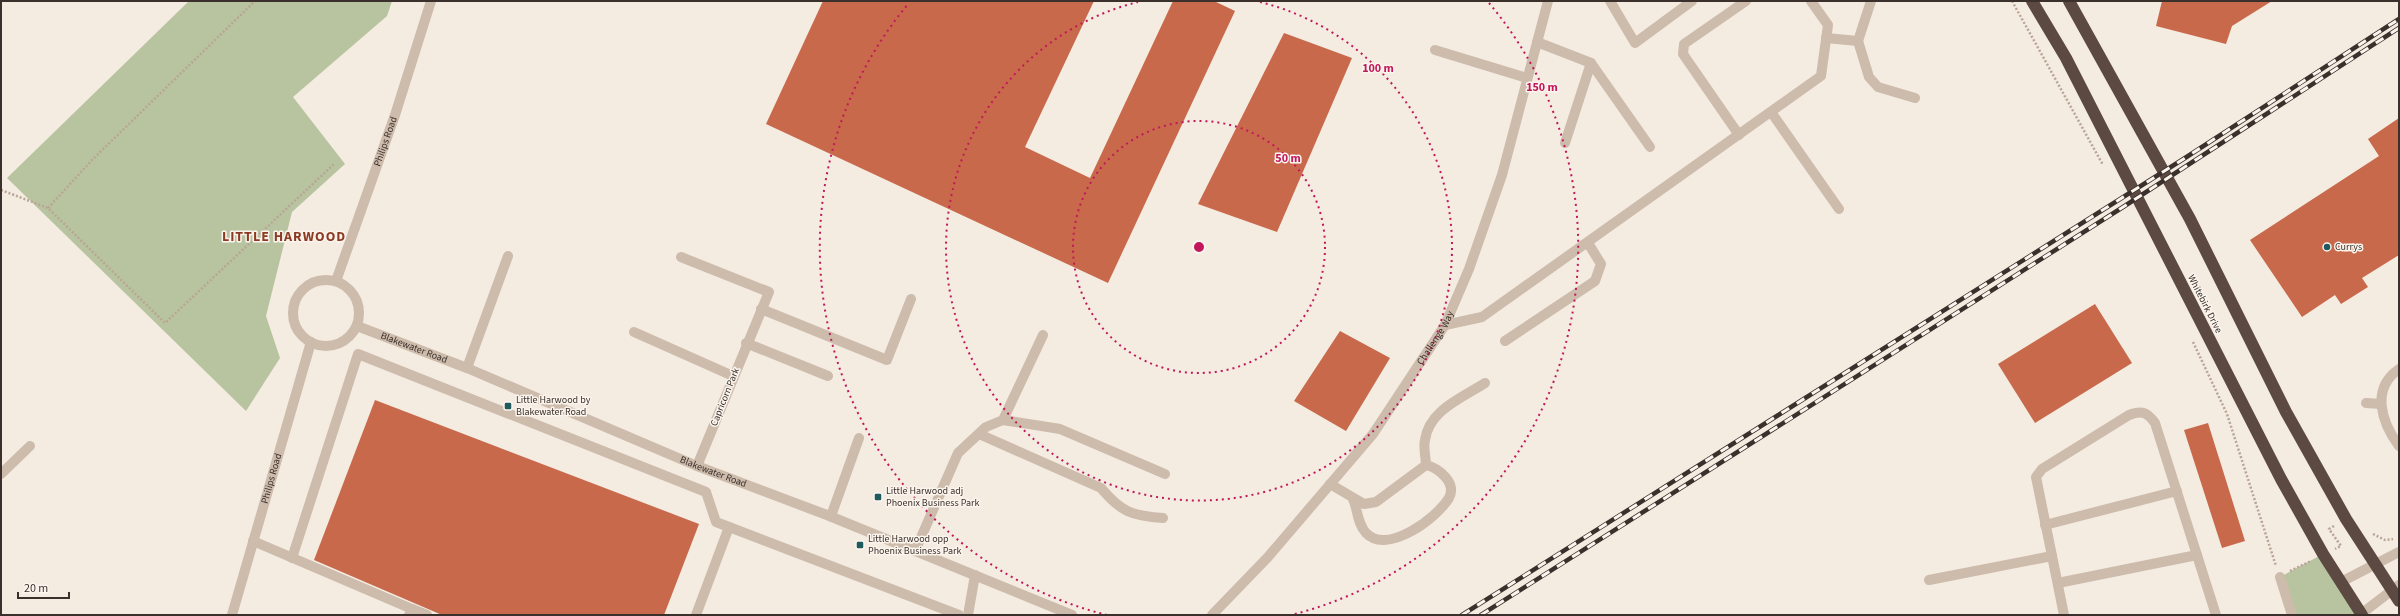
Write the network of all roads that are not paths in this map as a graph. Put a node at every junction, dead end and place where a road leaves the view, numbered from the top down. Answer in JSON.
{"nodes":[{"id":1,"x":431,"y":1,"type":"edge"},
{"id":2,"x":1548,"y":1,"type":"edge"},
{"id":3,"x":1610,"y":1,"type":"edge"},
{"id":4,"x":1692,"y":1,"type":"edge"},
{"id":5,"x":1746,"y":1,"type":"edge"},
{"id":6,"x":1811,"y":1,"type":"edge"},
{"id":7,"x":1871,"y":1,"type":"edge"},
{"id":8,"x":2032,"y":1,"type":"edge"},
{"id":9,"x":2069,"y":1,"type":"edge"},
{"id":10,"x":1826,"y":38,"type":"junction"},
{"id":11,"x":1858,"y":41,"type":"junction"},
{"id":12,"x":1537,"y":42,"type":"junction"},
{"id":13,"x":1434,"y":50,"type":"dead end"},
{"id":14,"x":1591,"y":63,"type":"junction"},
{"id":15,"x":1527,"y":78,"type":"junction"},
{"id":16,"x":1915,"y":98,"type":"dead end"},
{"id":17,"x":1771,"y":112,"type":"junction"},
{"id":18,"x":1738,"y":135,"type":"junction"},
{"id":19,"x":1565,"y":143,"type":"dead end"},
{"id":20,"x":1650,"y":147,"type":"dead end"},
{"id":21,"x":1839,"y":209,"type":"dead end"},
{"id":22,"x":1588,"y":242,"type":"junction"},
{"id":23,"x":508,"y":256,"type":"dead end"},
{"id":24,"x":682,"y":257,"type":"dead end"},
{"id":25,"x":336,"y":281,"type":"junction"},
{"id":26,"x":911,"y":298,"type":"dead end"},
{"id":27,"x":761,"y":309,"type":"junction"},
{"id":28,"x":1445,"y":325,"type":"junction"},
{"id":29,"x":357,"y":326,"type":"junction"},
{"id":30,"x":634,"y":332,"type":"dead end"},
{"id":31,"x":1043,"y":334,"type":"dead end"},
{"id":32,"x":1505,"y":341,"type":"dead end"},
{"id":33,"x":311,"y":342,"type":"junction"},
{"id":34,"x":746,"y":343,"type":"junction"},
{"id":35,"x":467,"y":368,"type":"junction"},
{"id":36,"x":2399,"y":369,"type":"edge"},
{"id":37,"x":733,"y":376,"type":"junction"},
{"id":38,"x":828,"y":376,"type":"dead end"},
{"id":39,"x":1485,"y":383,"type":"dead end"},
{"id":40,"x":2366,"y":403,"type":"dead end"},
{"id":41,"x":2381,"y":404,"type":"junction"},
{"id":42,"x":1003,"y":420,"type":"junction"},
{"id":43,"x":979,"y":434,"type":"junction"},
{"id":44,"x":859,"y":438,"type":"dead end"},
{"id":45,"x":30,"y":446,"type":"dead end"},
{"id":46,"x":2399,"y":446,"type":"edge"},
{"id":47,"x":1426,"y":465,"type":"junction"},
{"id":48,"x":697,"y":466,"type":"junction"},
{"id":49,"x":1,"y":474,"type":"edge"},
{"id":50,"x":1164,"y":474,"type":"dead end"},
{"id":51,"x":1330,"y":484,"type":"junction"},
{"id":52,"x":2177,"y":491,"type":"junction"},
{"id":53,"x":1353,"y":499,"type":"junction"},
{"id":54,"x":830,"y":516,"type":"junction"},
{"id":55,"x":1163,"y":518,"type":"dead end"},
{"id":56,"x":2045,"y":525,"type":"junction"},
{"id":57,"x":729,"y":527,"type":"junction"},
{"id":58,"x":253,"y":541,"type":"junction"},
{"id":59,"x":915,"y":551,"type":"junction"},
{"id":60,"x":2399,"y":552,"type":"edge"},
{"id":61,"x":2197,"y":555,"type":"junction"},
{"id":62,"x":2052,"y":556,"type":"junction"},
{"id":63,"x":292,"y":558,"type":"junction"},
{"id":64,"x":2374,"y":565,"type":"junction"},
{"id":65,"x":975,"y":575,"type":"junction"},
{"id":66,"x":2280,"y":576,"type":"dead end"},
{"id":67,"x":1929,"y":580,"type":"dead end"},
{"id":68,"x":2341,"y":582,"type":"junction"},
{"id":69,"x":2058,"y":583,"type":"junction"},
{"id":70,"x":2395,"y":588,"type":"edge"},
{"id":71,"x":2399,"y":601,"type":"edge"},
{"id":72,"x":411,"y":612,"type":"edge"},
{"id":73,"x":2362,"y":614,"type":"edge"},
{"id":74,"x":232,"y":615,"type":"edge"},
{"id":75,"x":427,"y":615,"type":"edge"},
{"id":76,"x":696,"y":615,"type":"edge"},
{"id":77,"x":959,"y":615,"type":"edge"},
{"id":78,"x":968,"y":615,"type":"edge"},
{"id":79,"x":1072,"y":615,"type":"edge"},
{"id":80,"x":1212,"y":615,"type":"edge"},
{"id":81,"x":2064,"y":615,"type":"edge"},
{"id":82,"x":2216,"y":615,"type":"edge"},
{"id":83,"x":2292,"y":615,"type":"edge"}],
"edges":[{"from":1,"to":25,"type":"street","name":"Philips Road"},
{"from":2,"to":12,"type":"street","name":"Challenge Way"},
{"from":3,"to":4,"type":"street"},
{"from":5,"to":18,"type":"street"},
{"from":6,"to":10,"type":"street"},
{"from":7,"to":11,"type":"street"},
{"from":8,"to":68,"type":"highway","name":"Whitebirk Drive"},
{"from":9,"to":64,"type":"highway"},
{"from":10,"to":11,"type":"street"},
{"from":10,"to":17,"type":"street"},
{"from":11,"to":16,"type":"street"},
{"from":12,"to":14,"type":"street"},
{"from":12,"to":15,"type":"street","name":"Challenge Way"},
{"from":13,"to":15,"type":"street"},
{"from":14,"to":19,"type":"street"},
{"from":14,"to":20,"type":"street"},
{"from":15,"to":28,"type":"street","name":"Challenge Way"},
{"from":17,"to":18,"type":"street"},
{"from":17,"to":21,"type":"street"},
{"from":18,"to":22,"type":"street"},
{"from":22,"to":28,"type":"street"},
{"from":22,"to":32,"type":"street"},
{"from":23,"to":35,"type":"street"},
{"from":24,"to":27,"type":"street","name":"Capricorn Park"},
{"from":25,"to":29,"type":"street"},
{"from":25,"to":33,"type":"street"},
{"from":26,"to":27,"type":"street"},
{"from":27,"to":34,"type":"street","name":"Capricorn Park"},
{"from":28,"to":51,"type":"street","name":"Challenge Way"},
{"from":29,"to":33,"type":"street"},
{"from":29,"to":35,"type":"street","name":"Blakewater Road"},
{"from":30,"to":37,"type":"street"},
{"from":31,"to":42,"type":"street"},
{"from":33,"to":58,"type":"street","name":"Philips Road"},
{"from":34,"to":37,"type":"street","name":"Capricorn Park"},
{"from":34,"to":38,"type":"street"},
{"from":35,"to":48,"type":"street","name":"Blakewater Road"},
{"from":36,"to":41,"type":"street"},
{"from":37,"to":48,"type":"street","name":"Capricorn Park"},
{"from":39,"to":47,"type":"street"},
{"from":40,"to":41,"type":"street"},
{"from":41,"to":46,"type":"street"},
{"from":42,"to":43,"type":"street"},
{"from":42,"to":50,"type":"street"},
{"from":43,"to":55,"type":"street"},
{"from":43,"to":59,"type":"street"},
{"from":44,"to":54,"type":"street"},
{"from":45,"to":49,"type":"street"},
{"from":47,"to":53,"type":"street"},
{"from":47,"to":53,"type":"street"},
{"from":48,"to":54,"type":"street","name":"Blakewater Road"},
{"from":51,"to":53,"type":"street"},
{"from":51,"to":80,"type":"street","name":"Challenge Way"},
{"from":52,"to":56,"type":"street"},
{"from":52,"to":56,"type":"street"},
{"from":52,"to":61,"type":"street"},
{"from":54,"to":59,"type":"street","name":"Blakewater Road"},
{"from":56,"to":62,"type":"street"},
{"from":57,"to":63,"type":"street"},
{"from":57,"to":76,"type":"street"},
{"from":57,"to":77,"type":"street"},
{"from":58,"to":63,"type":"street"},
{"from":58,"to":74,"type":"street","name":"Philips Road"},
{"from":59,"to":65,"type":"street","name":"Blakewater Road"},
{"from":60,"to":64,"type":"street"},
{"from":61,"to":69,"type":"street"},
{"from":61,"to":82,"type":"street"},
{"from":62,"to":67,"type":"street"},
{"from":62,"to":69,"type":"street"},
{"from":63,"to":72,"type":"street"},
{"from":64,"to":68,"type":"street"},
{"from":64,"to":70,"type":"highway"},
{"from":65,"to":78,"type":"street"},
{"from":65,"to":79,"type":"street","name":"Blakewater Road"},
{"from":66,"to":83,"type":"street"},
{"from":68,"to":73,"type":"highway","name":"Whitebirk Drive"},
{"from":69,"to":81,"type":"street"},
{"from":70,"to":71,"type":"highway"},
{"from":70,"to":73,"type":"street"},
{"from":72,"to":75,"type":"street"}]}
